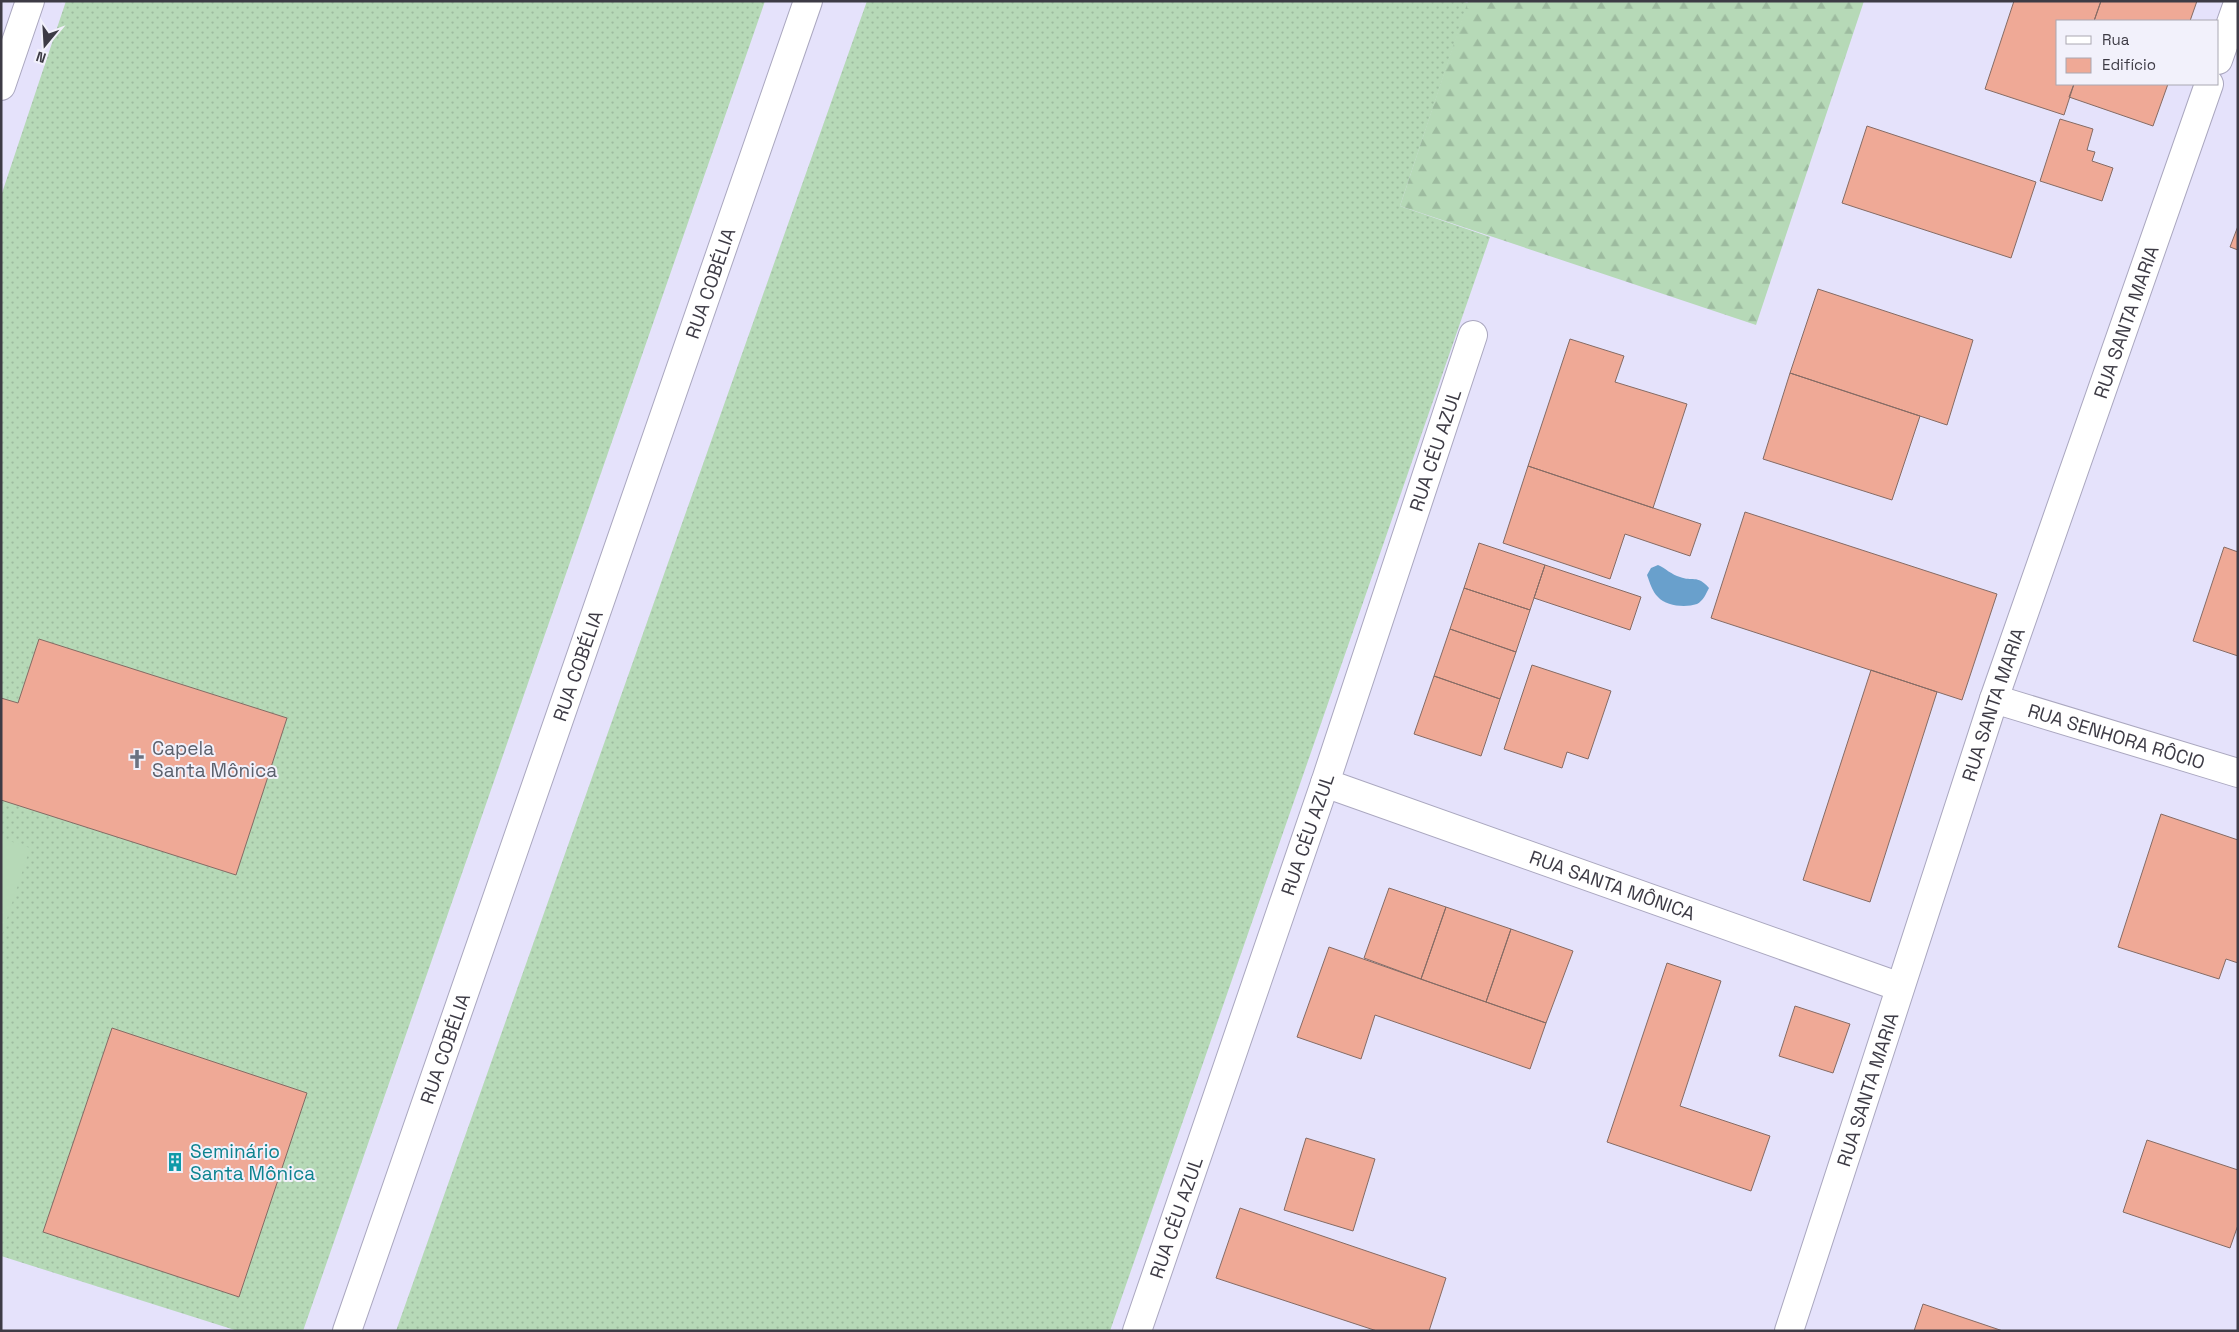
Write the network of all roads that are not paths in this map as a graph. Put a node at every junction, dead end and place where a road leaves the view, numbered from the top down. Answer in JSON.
{"nodes":[{"id":1,"x":30,"y":1,"type":"edge"},
{"id":2,"x":808,"y":1,"type":"edge"},
{"id":3,"x":2238,"y":3,"type":"edge"},
{"id":4,"x":2219,"y":57,"type":"edge"},
{"id":5,"x":2210,"y":85,"type":"edge"},
{"id":6,"x":1,"y":86,"type":"edge"},
{"id":7,"x":1473,"y":336,"type":"dead end"},
{"id":8,"x":1994,"y":699,"type":"junction"},
{"id":9,"x":2238,"y":773,"type":"edge"},
{"id":10,"x":1325,"y":783,"type":"junction"},
{"id":11,"x":1900,"y":987,"type":"junction"},
{"id":12,"x":347,"y":1331,"type":"edge"},
{"id":13,"x":1136,"y":1331,"type":"edge"},
{"id":14,"x":1789,"y":1331,"type":"edge"}],
"edges":[{"from":1,"to":6,"type":"street"},
{"from":2,"to":12,"type":"street","name":"RUA COBÉLIA"},
{"from":3,"to":4,"type":"street"},
{"from":5,"to":8,"type":"street","name":"RUA SANTA MARIA"},
{"from":7,"to":10,"type":"street","name":"RUA CÉU AZUL"},
{"from":8,"to":9,"type":"street","name":"RUA SENHORA RÔCIO"},
{"from":8,"to":11,"type":"street","name":"RUA SANTA MARIA"},
{"from":10,"to":11,"type":"street","name":"RUA SANTA MÔNICA"},
{"from":10,"to":13,"type":"street","name":"RUA CÉU AZUL"},
{"from":11,"to":14,"type":"street","name":"RUA SANTA MARIA"}]}
